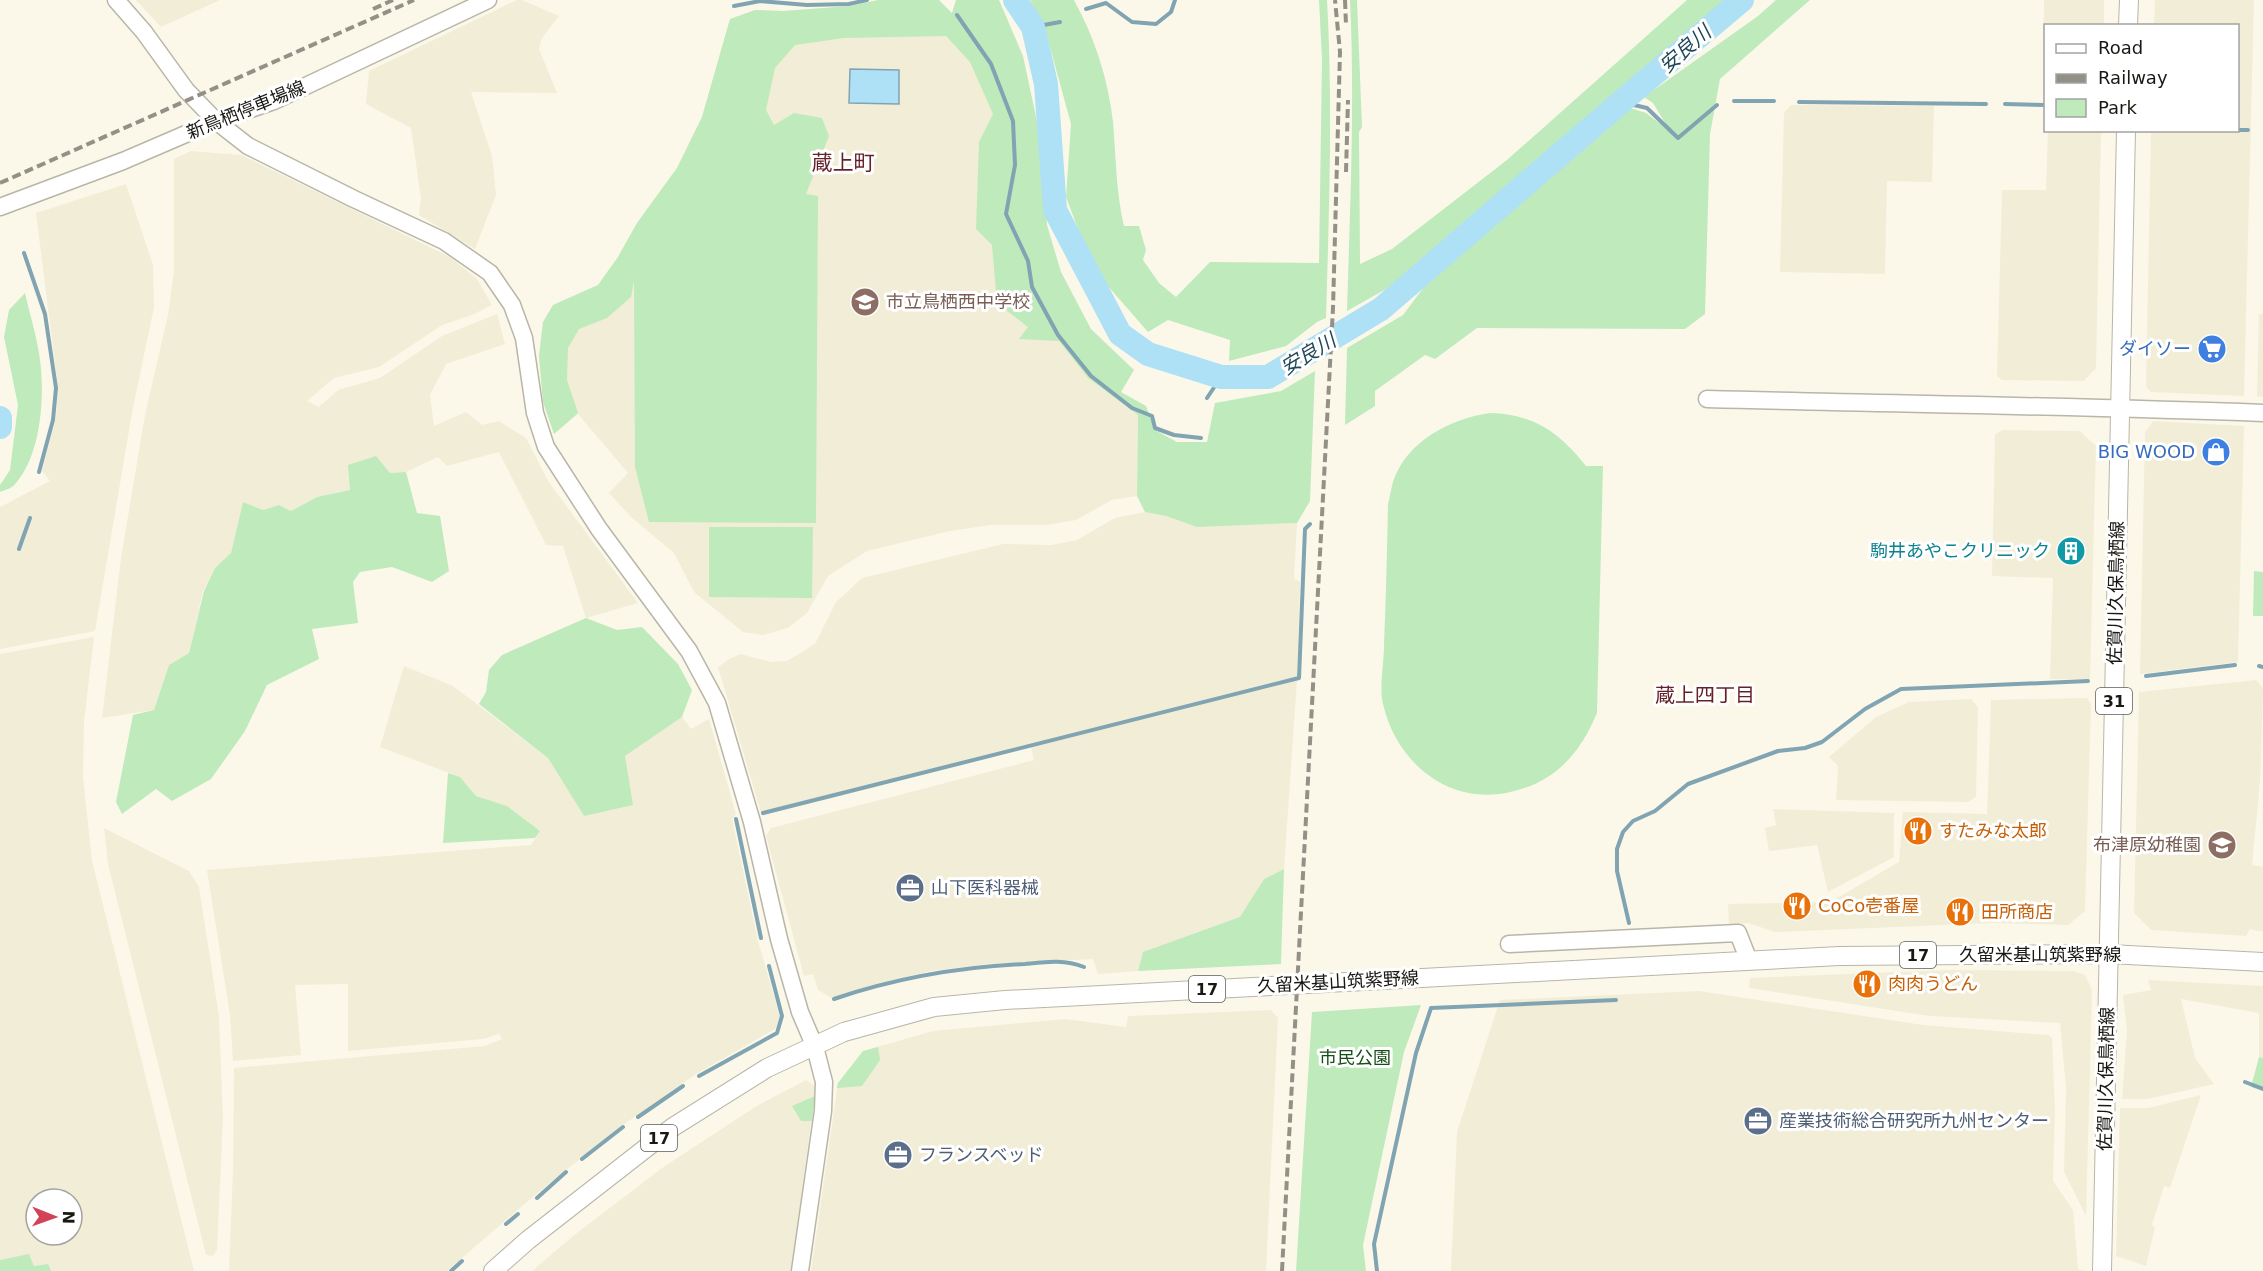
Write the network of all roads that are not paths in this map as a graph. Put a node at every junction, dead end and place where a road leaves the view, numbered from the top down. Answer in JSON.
{"nodes":[{"id":1,"x":116,"y":0,"type":"edge"},
{"id":2,"x":488,"y":0,"type":"edge"},
{"id":3,"x":2129,"y":0,"type":"edge"},
{"id":4,"x":2128,"y":24,"type":"edge"},
{"id":5,"x":216,"y":121,"type":"junction"},
{"id":6,"x":2126,"y":132,"type":"edge"},
{"id":7,"x":6,"y":205,"type":"edge"},
{"id":8,"x":1707,"y":399,"type":"dead end"},
{"id":9,"x":2120,"y":408,"type":"junction"},
{"id":10,"x":2263,"y":412,"type":"edge"},
{"id":11,"x":1509,"y":944,"type":"dead end"},
{"id":12,"x":2109,"y":954,"type":"junction"},
{"id":13,"x":1749,"y":961,"type":"junction"},
{"id":14,"x":2263,"y":962,"type":"edge"},
{"id":15,"x":815,"y":1047,"type":"junction"},
{"id":16,"x":493,"y":1271,"type":"edge"},
{"id":17,"x":800,"y":1271,"type":"edge"},
{"id":18,"x":2102,"y":1271,"type":"edge"}],
"edges":[{"from":1,"to":5,"type":"street"},
{"from":2,"to":5,"type":"street","name":"新鳥栖停車場線"},
{"from":3,"to":4,"type":"main road"},
{"from":5,"to":7,"type":"street","name":"新鳥栖停車場線"},
{"from":5,"to":15,"type":"street"},
{"from":6,"to":9,"type":"main road","name":"佐賀川久保鳥栖線","number":"31"},
{"from":8,"to":9,"type":"street"},
{"from":9,"to":10,"type":"street"},
{"from":9,"to":12,"type":"main road","name":"佐賀川久保鳥栖線","number":"31"},
{"from":11,"to":13,"type":"street"},
{"from":12,"to":13,"type":"main road","name":"久留米基山筑紫野線","number":"17"},
{"from":12,"to":14,"type":"main road","name":"久留米基山筑紫野線","number":"17"},
{"from":12,"to":18,"type":"main road","name":"佐賀川久保鳥栖線","number":"31"},
{"from":13,"to":15,"type":"main road","name":"久留米基山筑紫野線","number":"17","bridge":true},
{"from":15,"to":16,"type":"main road","name":"久留米基山筑紫野線","number":"17"},
{"from":15,"to":17,"type":"street"}]}
